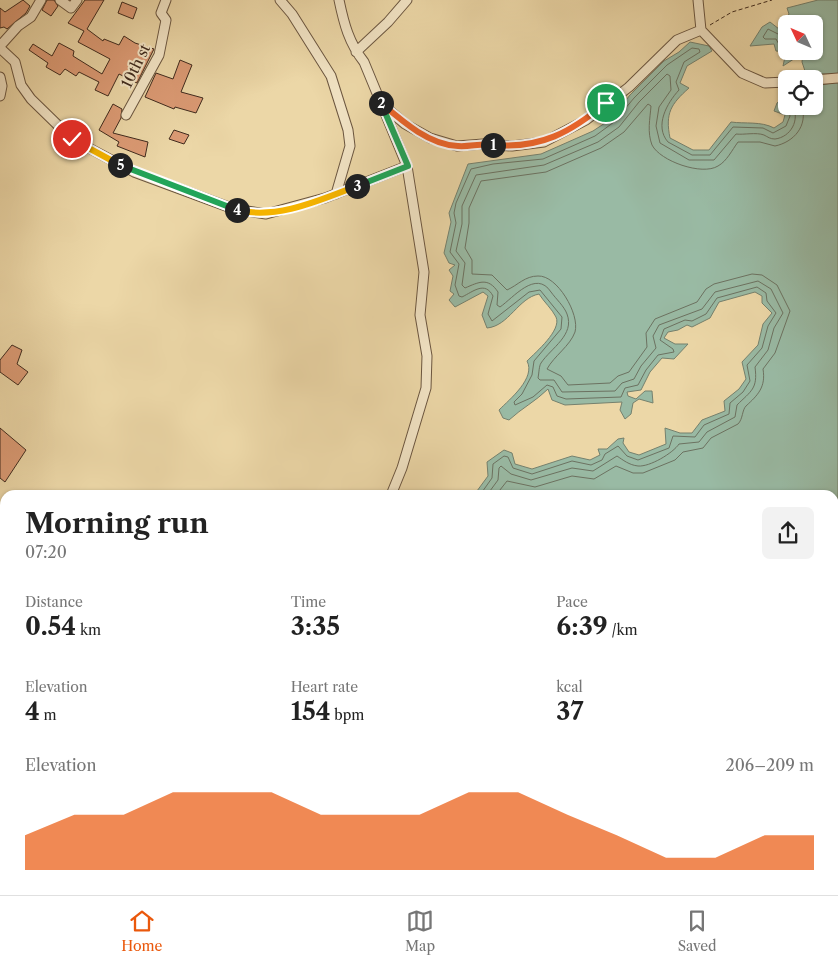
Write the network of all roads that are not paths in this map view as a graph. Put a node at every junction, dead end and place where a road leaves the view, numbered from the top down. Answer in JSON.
{"nodes":[{"id":1,"x":42,"y":0,"type":"edge"},
{"id":2,"x":60,"y":0,"type":"edge"},
{"id":3,"x":77,"y":0,"type":"edge"},
{"id":4,"x":166,"y":0,"type":"edge"},
{"id":5,"x":280,"y":0,"type":"edge"},
{"id":6,"x":339,"y":0,"type":"edge"},
{"id":7,"x":408,"y":0,"type":"edge"},
{"id":8,"x":698,"y":0,"type":"edge"},
{"id":9,"x":701,"y":30,"type":"junction"},
{"id":10,"x":0,"y":47,"type":"edge"},
{"id":11,"x":356,"y":52,"type":"junction"},
{"id":12,"x":0,"y":77,"type":"edge"},
{"id":13,"x":838,"y":78,"type":"edge"},
{"id":14,"x":823,"y":79,"type":"edge"},
{"id":15,"x":778,"y":82,"type":"edge"},
{"id":16,"x":0,"y":96,"type":"edge"},
{"id":17,"x":380,"y":102,"type":"junction"},
{"id":18,"x":126,"y":115,"type":"dead end"},
{"id":19,"x":408,"y":166,"type":"junction"},
{"id":20,"x":336,"y":194,"type":"junction"},
{"id":21,"x":393,"y":490,"type":"edge"}],
"edges":[{"from":1,"to":10,"type":"street"},
{"from":2,"to":3,"type":"street"},
{"from":4,"to":18,"type":"street","name":"10th st"},
{"from":5,"to":20,"type":"street"},
{"from":6,"to":11,"type":"street"},
{"from":7,"to":11,"type":"street"},
{"from":8,"to":9,"type":"street"},
{"from":9,"to":15,"type":"street"},
{"from":9,"to":17,"type":"street"},
{"from":10,"to":20,"type":"street"},
{"from":11,"to":17,"type":"street"},
{"from":12,"to":16,"type":"street"},
{"from":13,"to":14,"type":"street"},
{"from":17,"to":19,"type":"street"},
{"from":19,"to":20,"type":"street"},
{"from":19,"to":21,"type":"street"}]}
